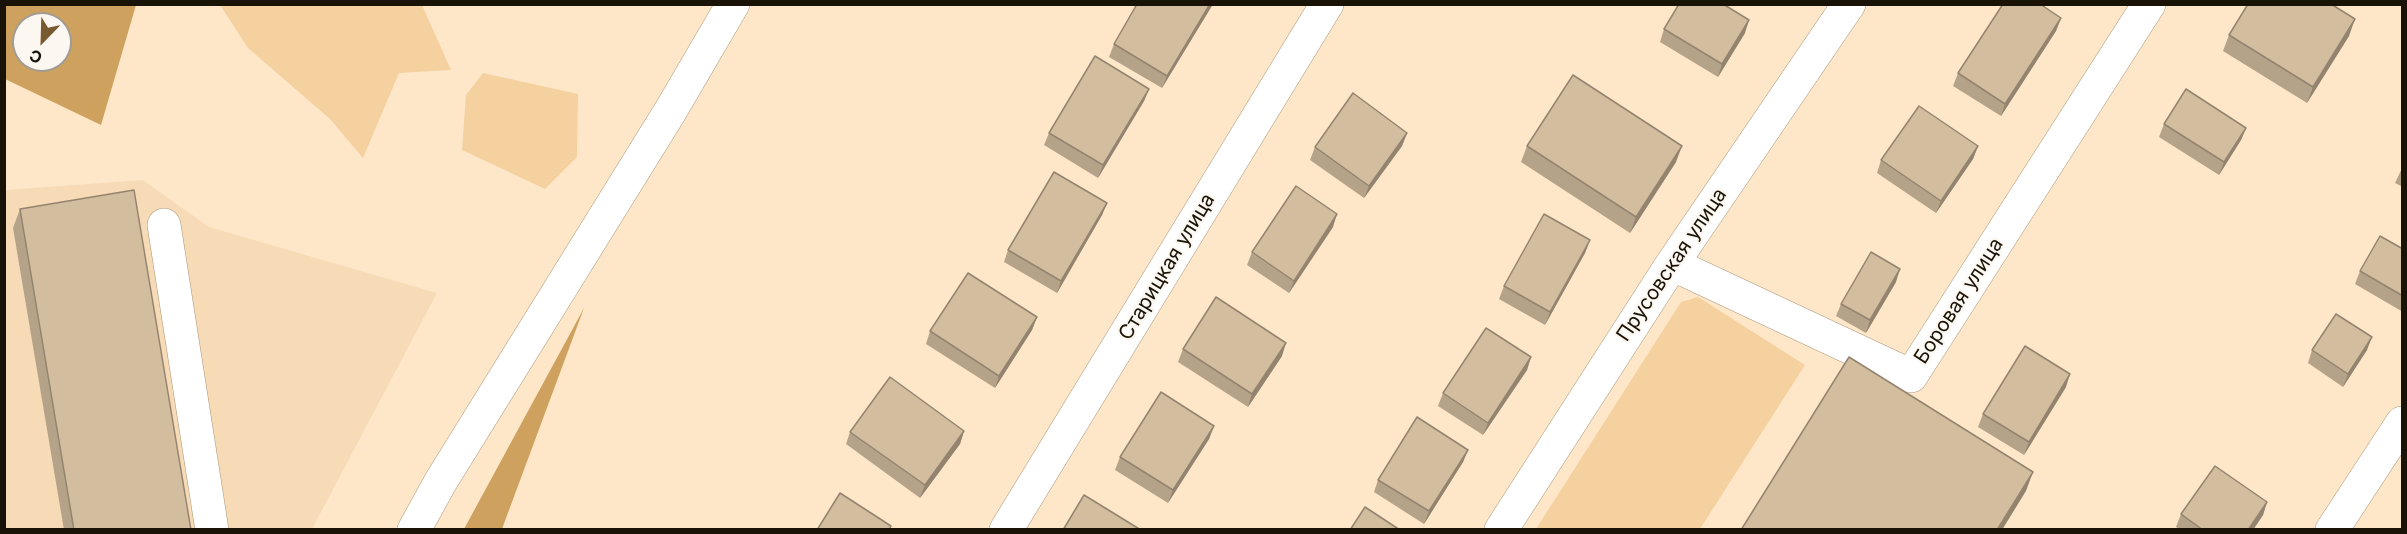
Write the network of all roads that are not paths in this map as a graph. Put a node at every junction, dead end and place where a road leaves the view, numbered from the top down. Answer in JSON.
{"nodes":[{"id":1,"x":733,"y":4,"type":"edge"},
{"id":2,"x":1327,"y":4,"type":"edge"},
{"id":3,"x":1849,"y":4,"type":"edge"},
{"id":4,"x":2149,"y":4,"type":"edge"},
{"id":5,"x":164,"y":225,"type":"dead end"},
{"id":6,"x":1672,"y":264,"type":"junction"},
{"id":7,"x":2403,"y":423,"type":"edge"},
{"id":8,"x":212,"y":530,"type":"edge"},
{"id":9,"x":414,"y":530,"type":"edge"},
{"id":10,"x":1006,"y":530,"type":"edge"},
{"id":11,"x":1501,"y":530,"type":"edge"},
{"id":12,"x":2332,"y":530,"type":"edge"}],
"edges":[{"from":1,"to":9,"type":"street"},
{"from":2,"to":10,"type":"street","name":"Старицкая улица"},
{"from":3,"to":6,"type":"street","name":"Прусовская улица"},
{"from":4,"to":6,"type":"street","name":"Боровая улица"},
{"from":5,"to":8,"type":"street"},
{"from":6,"to":11,"type":"street","name":"Прусовская улица"},
{"from":7,"to":12,"type":"street"}]}
